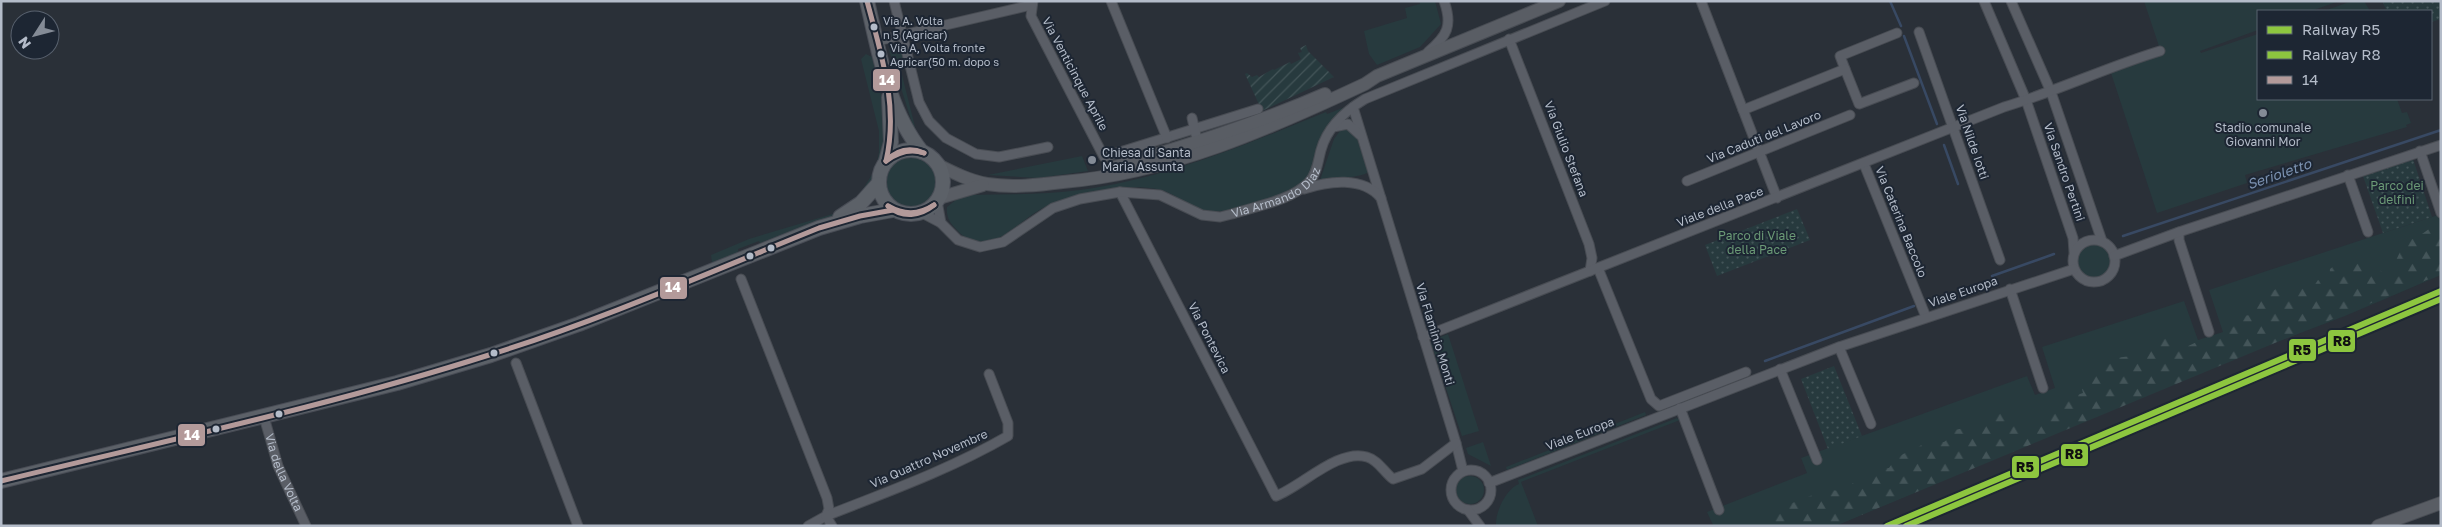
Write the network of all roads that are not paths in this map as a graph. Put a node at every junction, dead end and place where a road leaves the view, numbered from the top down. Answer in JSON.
{"nodes":[{"id":1,"x":867,"y":1,"type":"edge"},
{"id":2,"x":894,"y":1,"type":"edge"},
{"id":3,"x":1111,"y":1,"type":"edge"},
{"id":4,"x":1444,"y":1,"type":"edge"},
{"id":5,"x":1559,"y":1,"type":"edge"},
{"id":6,"x":1605,"y":1,"type":"edge"},
{"id":7,"x":1701,"y":1,"type":"edge"},
{"id":8,"x":1984,"y":1,"type":"edge"},
{"id":9,"x":2011,"y":1,"type":"edge"},
{"id":10,"x":1032,"y":3,"type":"edge"},
{"id":11,"x":1919,"y":32,"type":"dead end"},
{"id":12,"x":1897,"y":33,"type":"dead end"},
{"id":13,"x":903,"y":35,"type":"junction"},
{"id":14,"x":1509,"y":39,"type":"junction"},
{"id":15,"x":876,"y":42,"type":"junction"},
{"id":16,"x":2160,"y":51,"type":"dead end"},
{"id":17,"x":1419,"y":58,"type":"junction"},
{"id":18,"x":1845,"y":69,"type":"junction"},
{"id":19,"x":1377,"y":76,"type":"junction"},
{"id":20,"x":1914,"y":83,"type":"dead end"},
{"id":21,"x":888,"y":84,"type":"junction"},
{"id":22,"x":2051,"y":92,"type":"junction"},
{"id":23,"x":2026,"y":100,"type":"junction"},
{"id":24,"x":1353,"y":107,"type":"junction"},
{"id":25,"x":1258,"y":109,"type":"dead end"},
{"id":26,"x":1743,"y":110,"type":"junction"},
{"id":27,"x":1850,"y":115,"type":"dead end"},
{"id":28,"x":1192,"y":118,"type":"dead end"},
{"id":29,"x":1333,"y":127,"type":"junction"},
{"id":30,"x":1953,"y":128,"type":"junction"},
{"id":31,"x":1196,"y":136,"type":"junction"},
{"id":32,"x":1167,"y":138,"type":"junction"},
{"id":33,"x":1363,"y":138,"type":"junction"},
{"id":34,"x":2441,"y":145,"type":"edge"},
{"id":35,"x":1048,"y":147,"type":"dead end"},
{"id":36,"x":1134,"y":148,"type":"junction"},
{"id":37,"x":2420,"y":151,"type":"junction"},
{"id":38,"x":922,"y":152,"type":"junction"},
{"id":39,"x":1760,"y":152,"type":"junction"},
{"id":40,"x":1182,"y":158,"type":"junction"},
{"id":41,"x":886,"y":161,"type":"junction"},
{"id":42,"x":1125,"y":164,"type":"junction"},
{"id":43,"x":1864,"y":164,"type":"junction"},
{"id":44,"x":938,"y":165,"type":"junction"},
{"id":45,"x":1374,"y":171,"type":"junction"},
{"id":46,"x":1315,"y":174,"type":"junction"},
{"id":47,"x":2348,"y":175,"type":"junction"},
{"id":48,"x":1687,"y":181,"type":"dead end"},
{"id":49,"x":1065,"y":182,"type":"junction"},
{"id":50,"x":878,"y":184,"type":"junction"},
{"id":51,"x":988,"y":184,"type":"junction"},
{"id":52,"x":1320,"y":185,"type":"junction"},
{"id":53,"x":1364,"y":185,"type":"junction"},
{"id":54,"x":1301,"y":190,"type":"junction"},
{"id":55,"x":1120,"y":192,"type":"junction"},
{"id":56,"x":1777,"y":198,"type":"junction"},
{"id":57,"x":938,"y":199,"type":"junction"},
{"id":58,"x":1384,"y":203,"type":"junction"},
{"id":59,"x":893,"y":210,"type":"junction"},
{"id":60,"x":922,"y":213,"type":"junction"},
{"id":61,"x":2441,"y":213,"type":"edge"},
{"id":62,"x":941,"y":224,"type":"junction"},
{"id":63,"x":819,"y":228,"type":"junction"},
{"id":64,"x":2179,"y":232,"type":"junction"},
{"id":65,"x":2368,"y":232,"type":"dead end"},
{"id":66,"x":2102,"y":241,"type":"junction"},
{"id":67,"x":2074,"y":252,"type":"junction"},
{"id":68,"x":2114,"y":256,"type":"junction"},
{"id":69,"x":2000,"y":260,"type":"dead end"},
{"id":70,"x":1594,"y":269,"type":"junction"},
{"id":71,"x":2074,"y":269,"type":"junction"},
{"id":72,"x":741,"y":279,"type":"dead end"},
{"id":73,"x":2010,"y":289,"type":"junction"},
{"id":74,"x":1926,"y":317,"type":"junction"},
{"id":75,"x":2209,"y":332,"type":"dead end"},
{"id":76,"x":1422,"y":337,"type":"junction"},
{"id":77,"x":1839,"y":347,"type":"junction"},
{"id":78,"x":516,"y":363,"type":"dead end"},
{"id":79,"x":1780,"y":369,"type":"junction"},
{"id":80,"x":1746,"y":372,"type":"dead end"},
{"id":81,"x":989,"y":374,"type":"dead end"},
{"id":82,"x":2043,"y":388,"type":"dead end"},
{"id":83,"x":1680,"y":408,"type":"junction"},
{"id":84,"x":264,"y":417,"type":"junction"},
{"id":85,"x":1871,"y":424,"type":"dead end"},
{"id":86,"x":1456,"y":443,"type":"junction"},
{"id":87,"x":1817,"y":460,"type":"dead end"},
{"id":88,"x":1463,"y":472,"type":"junction"},
{"id":89,"x":1,"y":479,"type":"edge"},
{"id":90,"x":1489,"y":483,"type":"junction"},
{"id":91,"x":2441,"y":503,"type":"edge"},
{"id":92,"x":1483,"y":506,"type":"junction"},
{"id":93,"x":1468,"y":510,"type":"junction"},
{"id":94,"x":1719,"y":510,"type":"dead end"},
{"id":95,"x":826,"y":516,"type":"junction"},
{"id":96,"x":306,"y":526,"type":"edge"},
{"id":97,"x":578,"y":526,"type":"edge"},
{"id":98,"x":808,"y":526,"type":"edge"},
{"id":99,"x":832,"y":526,"type":"edge"},
{"id":100,"x":1481,"y":526,"type":"edge"},
{"id":101,"x":2378,"y":526,"type":"edge"}],
"edges":[{"from":1,"to":15,"type":"main road"},
{"from":2,"to":13,"type":"street"},
{"from":3,"to":32,"type":"street"},
{"from":4,"to":17,"type":"street"},
{"from":5,"to":17,"type":"main road"},
{"from":6,"to":14,"type":"street","name":"Via Armando Diaz"},
{"from":7,"to":26,"type":"street","name":"Via Caduti del Lavoro"},
{"from":8,"to":23,"type":"street","name":"Via Sandro Pertini"},
{"from":9,"to":22,"type":"street","name":"Via Sandro Pertini"},
{"from":10,"to":13,"type":"street"},
{"from":10,"to":36,"type":"street","name":"Via Venticinque Aprile"},
{"from":11,"to":30,"type":"street","name":"Via Nilde Iotti"},
{"from":12,"to":18,"type":"street"},
{"from":13,"to":15,"type":"street"},
{"from":13,"to":35,"type":"street"},
{"from":14,"to":24,"type":"street","name":"Via Armando Diaz"},
{"from":14,"to":70,"type":"street","name":"Via Giulio Stefana"},
{"from":15,"to":21,"type":"main road"},
{"from":16,"to":22,"type":"street"},
{"from":17,"to":19,"type":"main road"},
{"from":18,"to":20,"type":"street"},
{"from":18,"to":26,"type":"street"},
{"from":19,"to":31,"type":"main road"},
{"from":19,"to":40,"type":"main road"},
{"from":21,"to":38,"type":"main road"},
{"from":21,"to":41,"type":"main road"},
{"from":22,"to":23,"type":"street"},
{"from":22,"to":66,"type":"street","name":"Via Sandro Pertini"},
{"from":23,"to":30,"type":"street","name":"Viale della Pace"},
{"from":23,"to":67,"type":"street","name":"Via Sandro Pertini"},
{"from":24,"to":29,"type":"street","name":"Via Armando Diaz"},
{"from":24,"to":33,"type":"street","name":"Via Flaminio Monti"},
{"from":25,"to":31,"type":"street"},
{"from":26,"to":39,"type":"street","name":"Via Caduti del Lavoro"},
{"from":27,"to":39,"type":"street","name":"Via Caduti del Lavoro"},
{"from":28,"to":31,"type":"street"},
{"from":29,"to":33,"type":"street"},
{"from":29,"to":46,"type":"street","name":"Via Armando Diaz"},
{"from":30,"to":43,"type":"street","name":"Viale della Pace"},
{"from":30,"to":69,"type":"street","name":"Via Nilde Iotti"},
{"from":31,"to":32,"type":"street"},
{"from":31,"to":40,"type":"main road"},
{"from":31,"to":42,"type":"main road"},
{"from":32,"to":36,"type":"street"},
{"from":33,"to":45,"type":"street","name":"Via Flaminio Monti"},
{"from":34,"to":37,"type":"street"},
{"from":36,"to":42,"type":"street"},
{"from":37,"to":47,"type":"street"},
{"from":37,"to":61,"type":"street"},
{"from":38,"to":41,"type":"main road"},
{"from":38,"to":44,"type":"main road"},
{"from":39,"to":48,"type":"street","name":"Via Caduti del Lavoro"},
{"from":39,"to":56,"type":"street","name":"Via Caduti del Lavoro"},
{"from":40,"to":49,"type":"main road"},
{"from":41,"to":50,"type":"main road"},
{"from":42,"to":49,"type":"main road"},
{"from":43,"to":56,"type":"street","name":"Viale della Pace"},
{"from":43,"to":74,"type":"street","name":"Via Caterina Baccolo"},
{"from":44,"to":51,"type":"main road"},
{"from":44,"to":57,"type":"main road"},
{"from":45,"to":53,"type":"street"},
{"from":45,"to":58,"type":"street","name":"Via Flaminio Monti"},
{"from":46,"to":52,"type":"street"},
{"from":46,"to":54,"type":"street","name":"Via Armando Diaz"},
{"from":47,"to":64,"type":"street"},
{"from":47,"to":65,"type":"street"},
{"from":49,"to":51,"type":"main road"},
{"from":50,"to":59,"type":"main road"},
{"from":50,"to":63,"type":"main road"},
{"from":51,"to":57,"type":"main road"},
{"from":52,"to":53,"type":"street"},
{"from":52,"to":54,"type":"street"},
{"from":53,"to":58,"type":"street"},
{"from":54,"to":55,"type":"street","name":"Via Armando Diaz"},
{"from":55,"to":62,"type":"street","name":"Via Armando Diaz"},
{"from":55,"to":86,"type":"street","name":"Via Pontevica"},
{"from":56,"to":70,"type":"street","name":"Viale della Pace"},
{"from":57,"to":60,"type":"main road"},
{"from":57,"to":62,"type":"street"},
{"from":58,"to":76,"type":"street","name":"Via Flaminio Monti"},
{"from":59,"to":60,"type":"main road"},
{"from":59,"to":63,"type":"main road"},
{"from":60,"to":62,"type":"street","name":"Via Armando Diaz"},
{"from":63,"to":84,"type":"main road","name":"Via della Volta"},
{"from":64,"to":68,"type":"street"},
{"from":64,"to":75,"type":"street"},
{"from":66,"to":67,"type":"street"},
{"from":66,"to":68,"type":"street"},
{"from":67,"to":71,"type":"street"},
{"from":68,"to":71,"type":"street"},
{"from":70,"to":76,"type":"street","name":"Viale della Pace"},
{"from":70,"to":80,"type":"street","name":"Via Giulio Stefana"},
{"from":71,"to":73,"type":"street","name":"Viale Europa"},
{"from":72,"to":95,"type":"street"},
{"from":73,"to":74,"type":"street","name":"Viale Europa"},
{"from":73,"to":82,"type":"street","name":"Viale Europa"},
{"from":74,"to":77,"type":"street","name":"Viale Europa"},
{"from":76,"to":86,"type":"street","name":"Via Flaminio Monti"},
{"from":77,"to":79,"type":"street","name":"Viale Europa"},
{"from":77,"to":85,"type":"street"},
{"from":78,"to":97,"type":"street"},
{"from":79,"to":83,"type":"street","name":"Viale Europa"},
{"from":79,"to":87,"type":"street"},
{"from":81,"to":95,"type":"street","name":"Via Quattro Novembre"},
{"from":83,"to":90,"type":"street","name":"Viale Europa"},
{"from":83,"to":94,"type":"street"},
{"from":84,"to":89,"type":"main road","name":"Via della Volta"},
{"from":84,"to":96,"type":"street","name":"Via della Volta"},
{"from":86,"to":88,"type":"street","name":"Via Flaminio Monti"},
{"from":88,"to":90,"type":"street"},
{"from":88,"to":93,"type":"street"},
{"from":90,"to":92,"type":"street"},
{"from":91,"to":101,"type":"main road"},
{"from":92,"to":93,"type":"street"},
{"from":92,"to":100,"type":"street"},
{"from":93,"to":100,"type":"street"},
{"from":95,"to":98,"type":"street","name":"Via Quattro Novembre"},
{"from":95,"to":99,"type":"street"}]}
